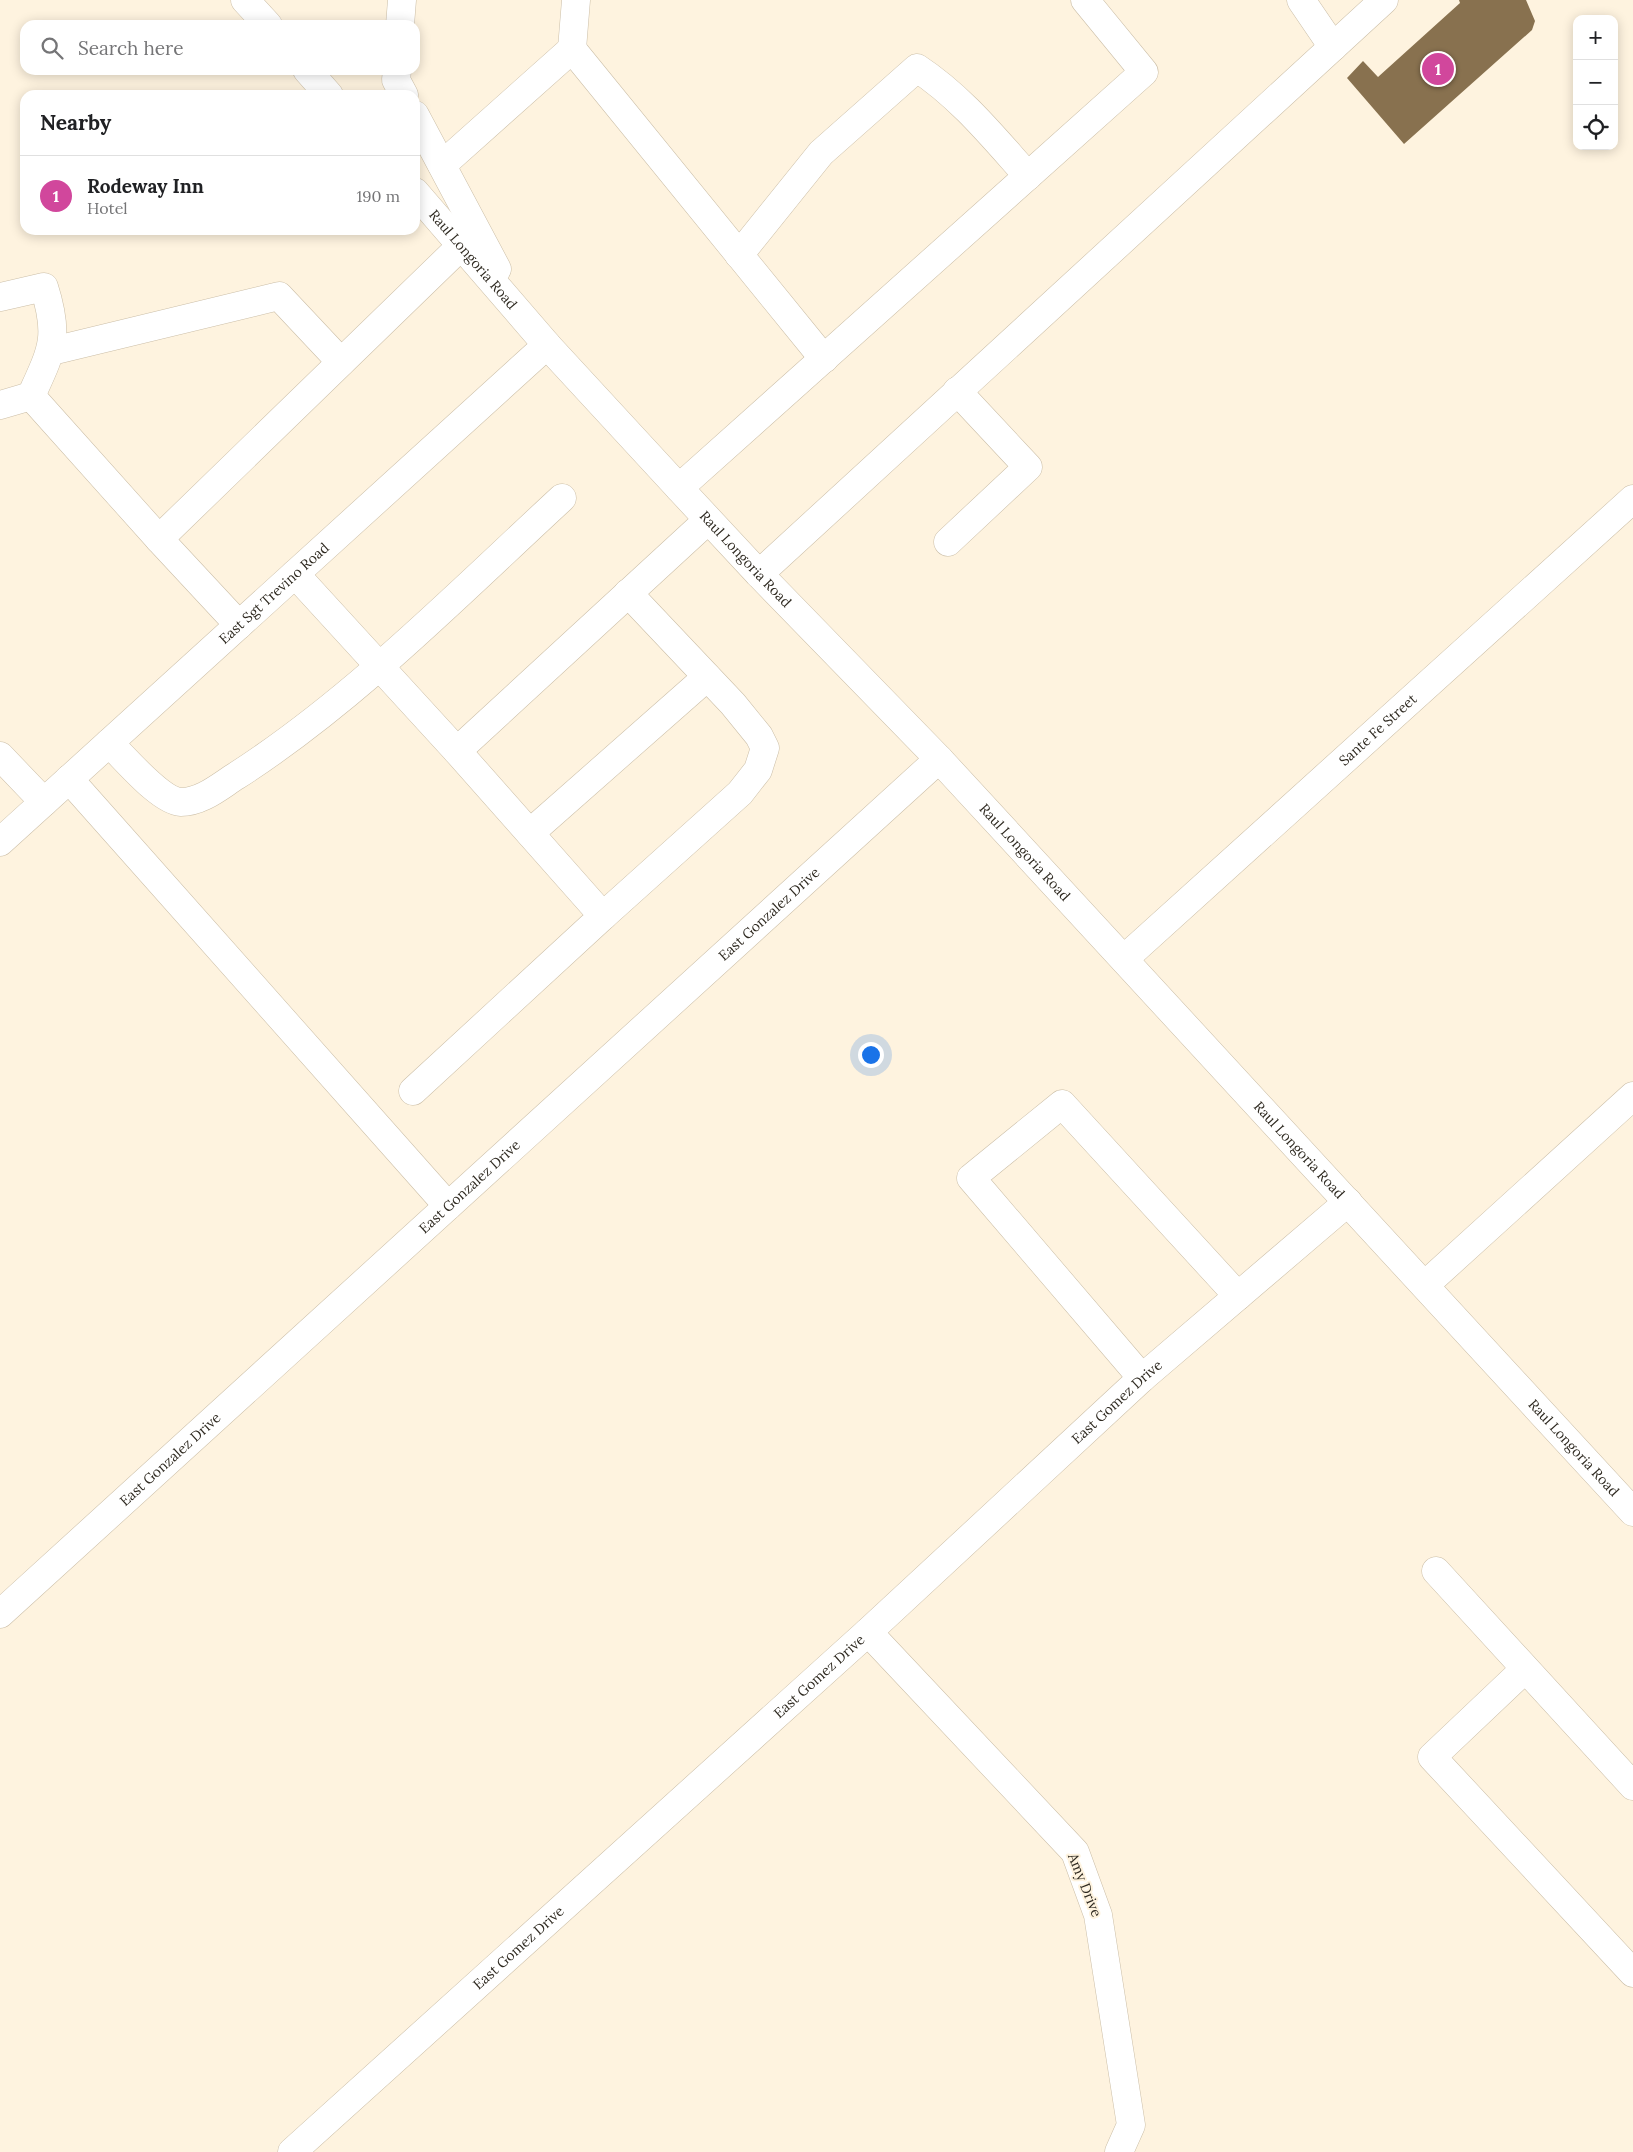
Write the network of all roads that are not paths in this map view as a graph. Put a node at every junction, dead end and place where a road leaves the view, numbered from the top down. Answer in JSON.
{"nodes":[{"id":1,"x":246,"y":0,"type":"edge"},
{"id":2,"x":402,"y":0,"type":"edge"},
{"id":3,"x":576,"y":0,"type":"edge"},
{"id":4,"x":1085,"y":0,"type":"edge"},
{"id":5,"x":1301,"y":0,"type":"edge"},
{"id":6,"x":1384,"y":0,"type":"edge"},
{"id":7,"x":264,"y":20,"type":"edge"},
{"id":8,"x":400,"y":20,"type":"edge"},
{"id":9,"x":1333,"y":47,"type":"junction"},
{"id":10,"x":572,"y":49,"type":"junction"},
{"id":11,"x":311,"y":75,"type":"edge"},
{"id":12,"x":396,"y":75,"type":"edge"},
{"id":13,"x":325,"y":90,"type":"edge"},
{"id":14,"x":401,"y":90,"type":"edge"},
{"id":15,"x":420,"y":124,"type":"edge"},
{"id":16,"x":442,"y":165,"type":"junction"},
{"id":17,"x":1028,"y":176,"type":"junction"},
{"id":18,"x":420,"y":198,"type":"edge"},
{"id":19,"x":462,"y":245,"type":"junction"},
{"id":20,"x":739,"y":255,"type":"junction"},
{"id":21,"x":0,"y":297,"type":"edge"},
{"id":22,"x":520,"y":312,"type":"junction"},
{"id":23,"x":547,"y":345,"type":"junction"},
{"id":24,"x":52,"y":350,"type":"junction"},
{"id":25,"x":824,"y":359,"type":"junction"},
{"id":26,"x":341,"y":362,"type":"junction"},
{"id":27,"x":957,"y":391,"type":"junction"},
{"id":28,"x":32,"y":396,"type":"junction"},
{"id":29,"x":0,"y":405,"type":"edge"},
{"id":30,"x":679,"y":488,"type":"junction"},
{"id":31,"x":562,"y":498,"type":"dead end"},
{"id":32,"x":1633,"y":499,"type":"edge"},
{"id":33,"x":708,"y":520,"type":"junction"},
{"id":34,"x":159,"y":539,"type":"junction"},
{"id":35,"x":948,"y":542,"type":"dead end"},
{"id":36,"x":295,"y":574,"type":"junction"},
{"id":37,"x":758,"y":574,"type":"junction"},
{"id":38,"x":628,"y":594,"type":"junction"},
{"id":39,"x":239,"y":625,"type":"junction"},
{"id":40,"x":380,"y":666,"type":"junction"},
{"id":41,"x":707,"y":676,"type":"junction"},
{"id":42,"x":110,"y":742,"type":"junction"},
{"id":43,"x":457,"y":751,"type":"junction"},
{"id":44,"x":0,"y":756,"type":"edge"},
{"id":45,"x":939,"y":759,"type":"junction"},
{"id":46,"x":69,"y":779,"type":"junction"},
{"id":47,"x":44,"y":802,"type":"junction"},
{"id":48,"x":530,"y":833,"type":"junction"},
{"id":49,"x":0,"y":842,"type":"edge"},
{"id":50,"x":603,"y":916,"type":"junction"},
{"id":51,"x":1124,"y":959,"type":"junction"},
{"id":52,"x":413,"y":1091,"type":"dead end"},
{"id":53,"x":1633,"y":1096,"type":"edge"},
{"id":54,"x":1348,"y":1202,"type":"junction"},
{"id":55,"x":448,"y":1206,"type":"junction"},
{"id":56,"x":1425,"y":1285,"type":"junction"},
{"id":57,"x":1238,"y":1296,"type":"junction"},
{"id":58,"x":1142,"y":1378,"type":"junction"},
{"id":59,"x":1633,"y":1512,"type":"edge"},
{"id":60,"x":1436,"y":1571,"type":"dead end"},
{"id":61,"x":0,"y":1614,"type":"edge"},
{"id":62,"x":868,"y":1632,"type":"junction"},
{"id":63,"x":1526,"y":1669,"type":"junction"},
{"id":64,"x":1633,"y":1786,"type":"edge"},
{"id":65,"x":1633,"y":1973,"type":"edge"},
{"id":66,"x":292,"y":2152,"type":"edge"},
{"id":67,"x":1119,"y":2152,"type":"edge"}],
"edges":[{"from":1,"to":7,"type":"street"},
{"from":2,"to":8,"type":"street"},
{"from":3,"to":10,"type":"street"},
{"from":4,"to":17,"type":"street"},
{"from":5,"to":9,"type":"street"},
{"from":6,"to":9,"type":"street"},
{"from":9,"to":27,"type":"street"},
{"from":10,"to":16,"type":"street"},
{"from":10,"to":20,"type":"street"},
{"from":11,"to":13,"type":"street"},
{"from":12,"to":14,"type":"street"},
{"from":15,"to":16,"type":"street"},
{"from":16,"to":22,"type":"street"},
{"from":17,"to":20,"type":"street"},
{"from":17,"to":25,"type":"street"},
{"from":18,"to":19,"type":"street","name":"Raul Longoria Road"},
{"from":19,"to":22,"type":"street","name":"Raul Longoria Road"},
{"from":19,"to":26,"type":"street"},
{"from":20,"to":25,"type":"street"},
{"from":21,"to":24,"type":"street"},
{"from":22,"to":23,"type":"street","name":"Raul Longoria Road"},
{"from":23,"to":30,"type":"street","name":"Raul Longoria Road"},
{"from":23,"to":36,"type":"street","name":"East Sgt Trevino Road"},
{"from":24,"to":26,"type":"street"},
{"from":24,"to":28,"type":"street"},
{"from":25,"to":30,"type":"street"},
{"from":26,"to":34,"type":"street"},
{"from":27,"to":35,"type":"street"},
{"from":27,"to":37,"type":"street"},
{"from":28,"to":29,"type":"street"},
{"from":28,"to":34,"type":"street"},
{"from":30,"to":33,"type":"street","name":"Raul Longoria Road"},
{"from":31,"to":40,"type":"street"},
{"from":32,"to":51,"type":"street","name":"Sante Fe Street"},
{"from":33,"to":37,"type":"street","name":"Raul Longoria Road"},
{"from":33,"to":38,"type":"street"},
{"from":34,"to":39,"type":"street"},
{"from":36,"to":39,"type":"street","name":"East Sgt Trevino Road"},
{"from":36,"to":40,"type":"street"},
{"from":37,"to":45,"type":"street","name":"Raul Longoria Road"},
{"from":38,"to":41,"type":"street"},
{"from":38,"to":43,"type":"street"},
{"from":39,"to":42,"type":"street","name":"East Sgt Trevino Road"},
{"from":40,"to":42,"type":"street"},
{"from":40,"to":43,"type":"street"},
{"from":41,"to":48,"type":"street"},
{"from":41,"to":50,"type":"street"},
{"from":42,"to":46,"type":"street","name":"East Sgt Trevino Road"},
{"from":43,"to":48,"type":"street"},
{"from":44,"to":47,"type":"street"},
{"from":45,"to":51,"type":"street","name":"Raul Longoria Road"},
{"from":45,"to":55,"type":"street","name":"East Gonzalez Drive"},
{"from":46,"to":47,"type":"street","name":"East Sgt Trevino Road"},
{"from":46,"to":55,"type":"street"},
{"from":47,"to":49,"type":"street","name":"East Sgt Trevino Road"},
{"from":48,"to":50,"type":"street"},
{"from":50,"to":52,"type":"street"},
{"from":51,"to":54,"type":"street","name":"Raul Longoria Road"},
{"from":53,"to":56,"type":"street"},
{"from":54,"to":56,"type":"street","name":"Raul Longoria Road"},
{"from":54,"to":57,"type":"street","name":"East Gomez Drive"},
{"from":55,"to":61,"type":"street","name":"East Gonzalez Drive"},
{"from":56,"to":59,"type":"street","name":"Raul Longoria Road"},
{"from":57,"to":58,"type":"street","name":"East Gomez Drive"},
{"from":57,"to":58,"type":"street"},
{"from":58,"to":62,"type":"street","name":"East Gomez Drive"},
{"from":60,"to":63,"type":"street"},
{"from":62,"to":66,"type":"street","name":"East Gomez Drive"},
{"from":62,"to":67,"type":"street","name":"Amy Drive"},
{"from":63,"to":64,"type":"street"},
{"from":63,"to":65,"type":"street"}]}
